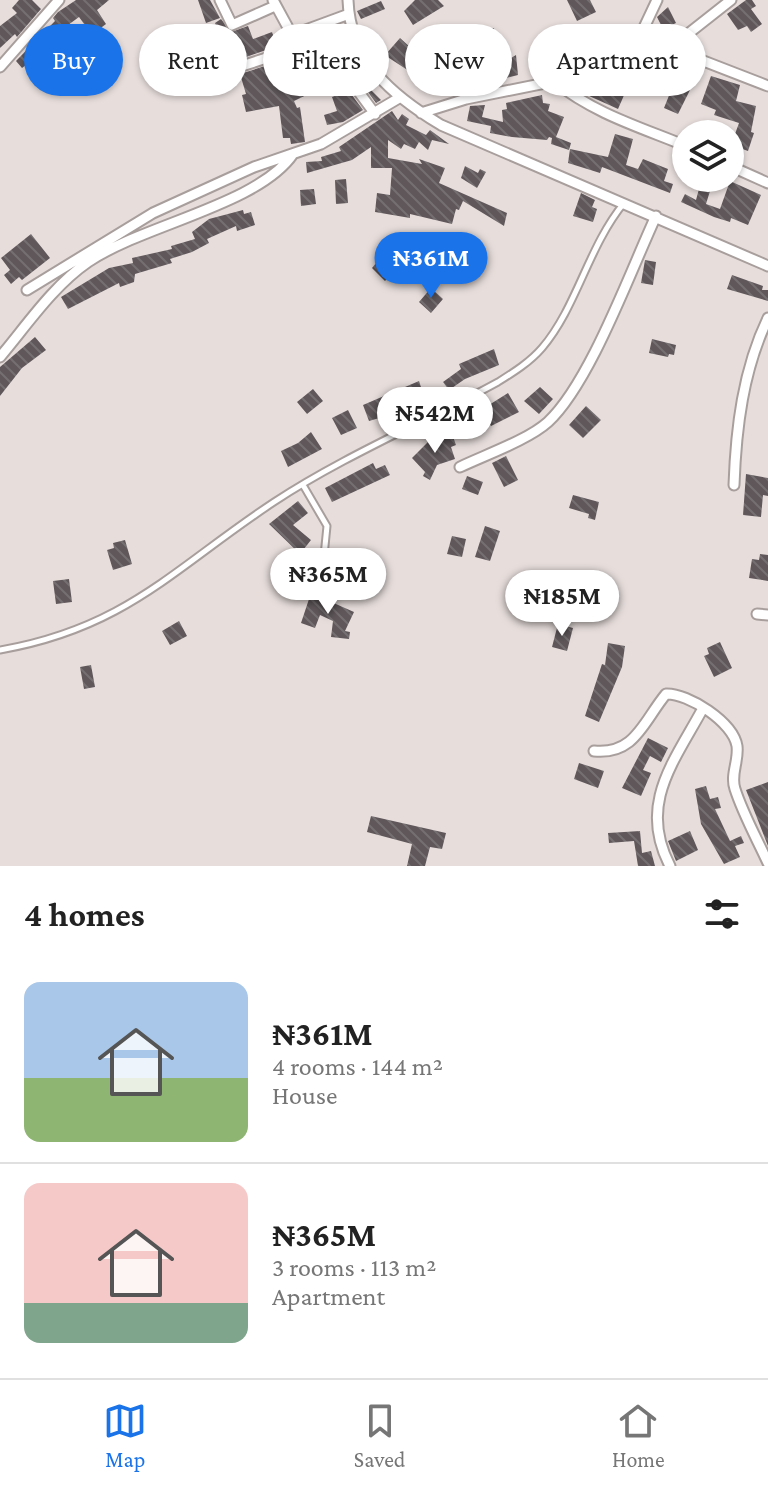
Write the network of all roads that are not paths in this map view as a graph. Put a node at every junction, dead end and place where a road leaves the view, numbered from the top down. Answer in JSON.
{"nodes":[{"id":1,"x":59,"y":0,"type":"edge"},
{"id":2,"x":220,"y":0,"type":"edge"},
{"id":3,"x":348,"y":0,"type":"edge"},
{"id":4,"x":657,"y":0,"type":"edge"},
{"id":5,"x":731,"y":0,"type":"edge"},
{"id":6,"x":274,"y":3,"type":"edge"},
{"id":7,"x":349,"y":14,"type":"junction"},
{"id":8,"x":286,"y":24,"type":"edge"},
{"id":9,"x":322,"y":24,"type":"edge"},
{"id":10,"x":646,"y":24,"type":"edge"},
{"id":11,"x":700,"y":24,"type":"edge"},
{"id":12,"x":706,"y":62,"type":"edge"},
{"id":13,"x":0,"y":67,"type":"edge"},
{"id":14,"x":768,"y":86,"type":"edge"},
{"id":15,"x":528,"y":87,"type":"edge"},
{"id":16,"x":362,"y":96,"type":"edge"},
{"id":17,"x":575,"y":96,"type":"edge"},
{"id":18,"x":399,"y":98,"type":"junction"},
{"id":19,"x":421,"y":113,"type":"junction"},
{"id":20,"x":375,"y":114,"type":"junction"},
{"id":21,"x":672,"y":141,"type":"edge"},
{"id":22,"x":293,"y":154,"type":"junction"},
{"id":23,"x":744,"y":172,"type":"edge"},
{"id":24,"x":768,"y":183,"type":"edge"},
{"id":25,"x":625,"y":203,"type":"junction"},
{"id":26,"x":656,"y":216,"type":"junction"},
{"id":27,"x":768,"y":266,"type":"edge"},
{"id":28,"x":27,"y":290,"type":"dead end"},
{"id":29,"x":768,"y":318,"type":"edge"},
{"id":30,"x":0,"y":357,"type":"edge"},
{"id":31,"x":460,"y":467,"type":"dead end"},
{"id":32,"x":303,"y":485,"type":"junction"},
{"id":33,"x":734,"y":485,"type":"dead end"},
{"id":34,"x":322,"y":576,"type":"dead end"},
{"id":35,"x":757,"y":614,"type":"dead end"},
{"id":36,"x":768,"y":615,"type":"edge"},
{"id":37,"x":0,"y":650,"type":"edge"},
{"id":38,"x":702,"y":710,"type":"junction"},
{"id":39,"x":594,"y":751,"type":"dead end"},
{"id":40,"x":768,"y":863,"type":"edge"},
{"id":41,"x":670,"y":866,"type":"edge"}],
"edges":[{"from":1,"to":13,"type":"street"},
{"from":2,"to":6,"type":"street"},
{"from":3,"to":7,"type":"street"},
{"from":4,"to":10,"type":"street"},
{"from":5,"to":11,"type":"street"},
{"from":6,"to":8,"type":"street"},
{"from":7,"to":9,"type":"street"},
{"from":7,"to":18,"type":"street"},
{"from":12,"to":14,"type":"street"},
{"from":15,"to":19,"type":"street"},
{"from":16,"to":20,"type":"street"},
{"from":17,"to":21,"type":"street"},
{"from":18,"to":19,"type":"street"},
{"from":18,"to":20,"type":"street"},
{"from":19,"to":25,"type":"street"},
{"from":20,"to":22,"type":"street"},
{"from":22,"to":28,"type":"street"},
{"from":22,"to":30,"type":"street"},
{"from":23,"to":24,"type":"street"},
{"from":25,"to":26,"type":"street"},
{"from":25,"to":32,"type":"lane"},
{"from":26,"to":27,"type":"street"},
{"from":26,"to":31,"type":"street"},
{"from":29,"to":33,"type":"street"},
{"from":32,"to":34,"type":"lane"},
{"from":32,"to":37,"type":"lane"},
{"from":35,"to":36,"type":"street"},
{"from":38,"to":39,"type":"street"},
{"from":38,"to":40,"type":"street"},
{"from":38,"to":41,"type":"street"}]}
